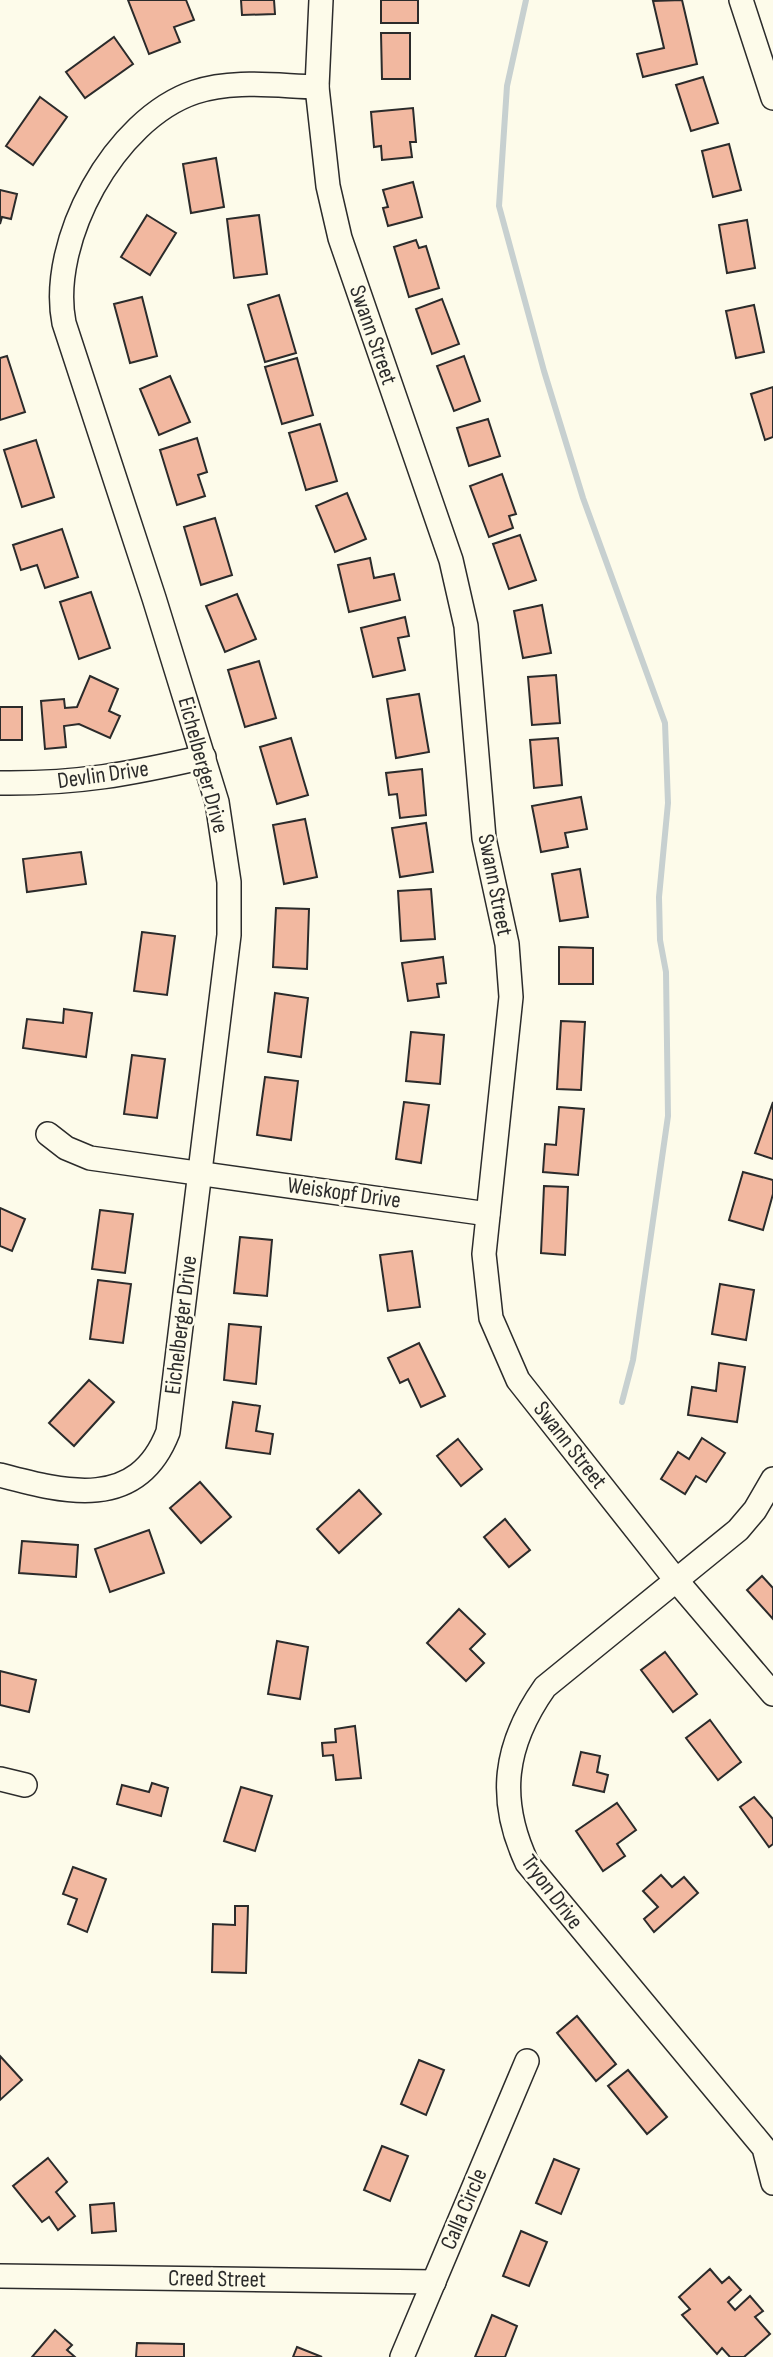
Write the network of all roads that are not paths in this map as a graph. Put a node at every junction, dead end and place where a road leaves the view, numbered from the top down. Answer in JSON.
{"nodes":[{"id":1,"x":321,"y":0,"type":"edge"},
{"id":2,"x":741,"y":0,"type":"edge"},
{"id":3,"x":317,"y":87,"type":"junction"},
{"id":4,"x":773,"y":98,"type":"edge"},
{"id":5,"x":204,"y":757,"type":"junction"},
{"id":6,"x":0,"y":783,"type":"edge"},
{"id":7,"x":48,"y":1134,"type":"dead end"},
{"id":8,"x":200,"y":1172,"type":"junction"},
{"id":9,"x":488,"y":1214,"type":"junction"},
{"id":10,"x":0,"y":1475,"type":"edge"},
{"id":11,"x":773,"y":1479,"type":"edge"},
{"id":12,"x":676,"y":1580,"type":"junction"},
{"id":13,"x":773,"y":1694,"type":"edge"},
{"id":14,"x":0,"y":1779,"type":"edge"},
{"id":15,"x":25,"y":1785,"type":"dead end"},
{"id":16,"x":527,"y":2061,"type":"dead end"},
{"id":17,"x":773,"y":2183,"type":"edge"},
{"id":18,"x":0,"y":2276,"type":"edge"},
{"id":19,"x":434,"y":2282,"type":"junction"},
{"id":20,"x":402,"y":2357,"type":"edge"}],
"edges":[{"from":1,"to":3,"type":"street","name":"Swann Street"},
{"from":2,"to":4,"type":"street"},
{"from":3,"to":5,"type":"street","name":"Eichelberger Drive"},
{"from":3,"to":9,"type":"street","name":"Swann Street"},
{"from":5,"to":6,"type":"street","name":"Devlin Drive"},
{"from":5,"to":8,"type":"street","name":"Eichelberger Drive"},
{"from":7,"to":8,"type":"street","name":"Weiskopf Drive"},
{"from":8,"to":9,"type":"street","name":"Weiskopf Drive"},
{"from":8,"to":10,"type":"street","name":"Eichelberger Drive"},
{"from":9,"to":12,"type":"street","name":"Swann Street"},
{"from":11,"to":12,"type":"street","name":"Tryon Drive"},
{"from":12,"to":13,"type":"street","name":"Swann Street"},
{"from":12,"to":17,"type":"street","name":"Tryon Drive"},
{"from":14,"to":15,"type":"street"},
{"from":16,"to":19,"type":"street","name":"Calla Circle"},
{"from":18,"to":19,"type":"street","name":"Creed Street"},
{"from":19,"to":20,"type":"street","name":"Calla Circle"}]}
